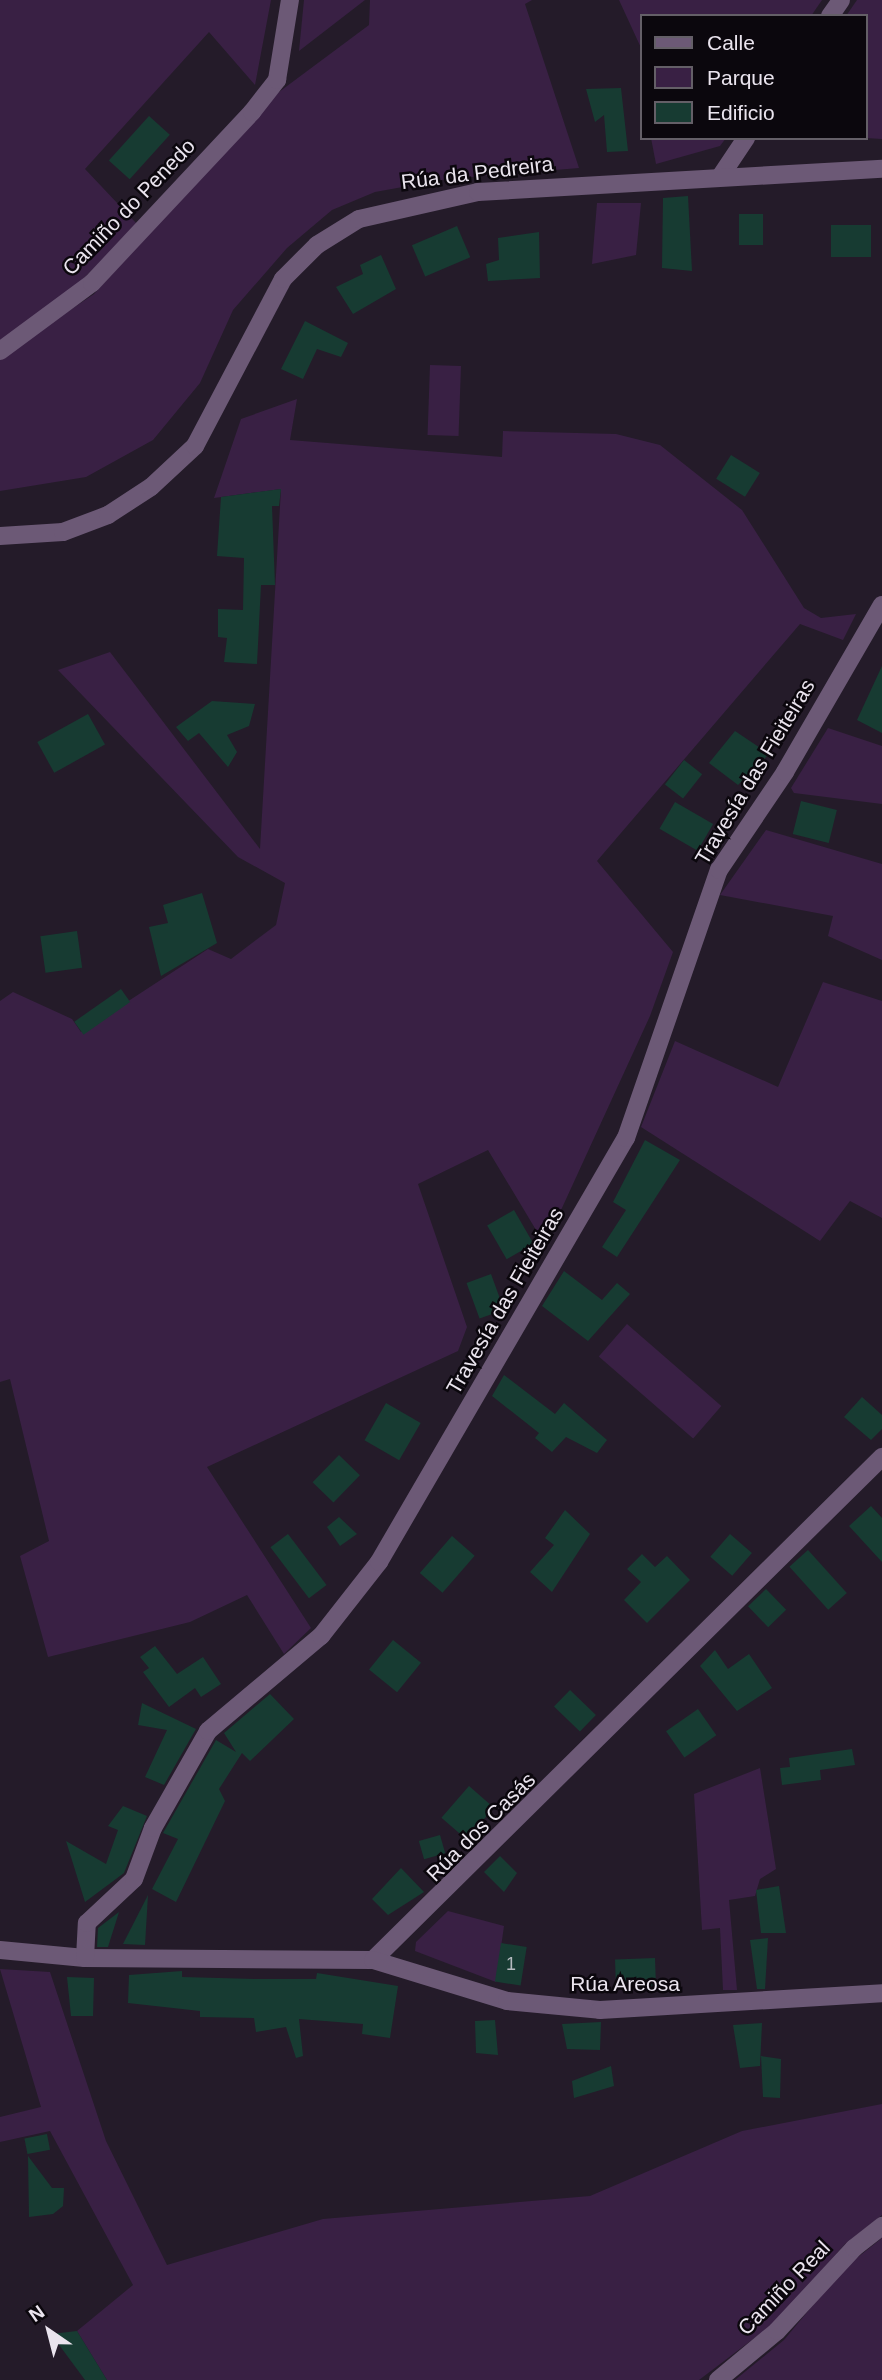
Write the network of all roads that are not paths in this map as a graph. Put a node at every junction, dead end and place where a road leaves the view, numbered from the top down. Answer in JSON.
{"nodes":[{"id":1,"x":290,"y":0,"type":"edge"},
{"id":2,"x":745,"y":140,"type":"edge"},
{"id":3,"x":882,"y":169,"type":"edge"},
{"id":4,"x":720,"y":177,"type":"junction"},
{"id":5,"x":0,"y":351,"type":"edge"},
{"id":6,"x":0,"y":536,"type":"edge"},
{"id":7,"x":882,"y":605,"type":"edge"},
{"id":8,"x":882,"y":1457,"type":"edge"},
{"id":9,"x":0,"y":1950,"type":"edge"},
{"id":10,"x":85,"y":1958,"type":"junction"},
{"id":11,"x":373,"y":1960,"type":"junction"},
{"id":12,"x":882,"y":1993,"type":"edge"},
{"id":13,"x":882,"y":2226,"type":"edge"},
{"id":14,"x":718,"y":2380,"type":"edge"}],
"edges":[{"from":1,"to":5,"type":"street","name":"Camiño do Penedo"},
{"from":2,"to":4,"type":"street"},
{"from":3,"to":4,"type":"street","name":"Rúa da Pedreira"},
{"from":4,"to":6,"type":"street","name":"Rúa da Pedreira"},
{"from":7,"to":10,"type":"street","name":"Travesía das Fieiteiras"},
{"from":8,"to":11,"type":"street","name":"Rúa dos Casás"},
{"from":9,"to":10,"type":"street"},
{"from":10,"to":11,"type":"street"},
{"from":11,"to":12,"type":"street","name":"Rúa Areosa"},
{"from":13,"to":14,"type":"street","name":"Camiño Real"}]}
